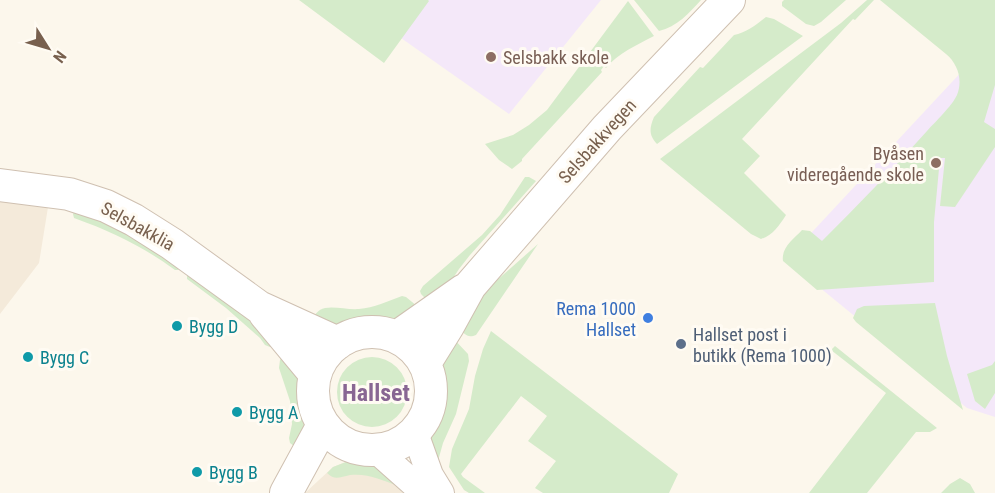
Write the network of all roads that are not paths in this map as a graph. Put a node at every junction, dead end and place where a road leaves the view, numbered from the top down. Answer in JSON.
{"nodes":[{"id":1,"x":729,"y":0,"type":"edge"},
{"id":2,"x":0,"y":185,"type":"edge"},
{"id":3,"x":470,"y":286,"type":"junction"},
{"id":4,"x":259,"y":307,"type":"junction"},
{"id":5,"x":398,"y":337,"type":"junction"},
{"id":6,"x":338,"y":342,"type":"junction"},
{"id":7,"x":425,"y":363,"type":"junction"},
{"id":8,"x":315,"y":374,"type":"junction"},
{"id":9,"x":323,"y":424,"type":"junction"},
{"id":10,"x":415,"y":433,"type":"junction"},
{"id":11,"x":346,"y":445,"type":"junction"},
{"id":12,"x":377,"y":451,"type":"junction"},
{"id":13,"x":288,"y":493,"type":"edge"},
{"id":14,"x":426,"y":493,"type":"edge"},
{"id":15,"x":441,"y":493,"type":"edge"}],
"edges":[{"from":1,"to":3,"type":"street","name":"Selsbakkvegen"},
{"from":2,"to":4,"type":"street","name":"Selsbakklia"},
{"from":3,"to":5,"type":"street","name":"Selsbakkvegen"},
{"from":3,"to":7,"type":"street","name":"Selsbakkvegen"},
{"from":4,"to":6,"type":"street","name":"Selsbakklia"},
{"from":4,"to":8,"type":"street","name":"Selsbakklia"},
{"from":5,"to":6,"type":"street"},
{"from":5,"to":7,"type":"street"},
{"from":6,"to":8,"type":"street"},
{"from":7,"to":10,"type":"street"},
{"from":8,"to":9,"type":"street"},
{"from":9,"to":11,"type":"street"},
{"from":9,"to":13,"type":"street"},
{"from":10,"to":12,"type":"street"},
{"from":10,"to":15,"type":"street"},
{"from":11,"to":12,"type":"street"},
{"from":11,"to":13,"type":"street"},
{"from":12,"to":14,"type":"street"}]}
